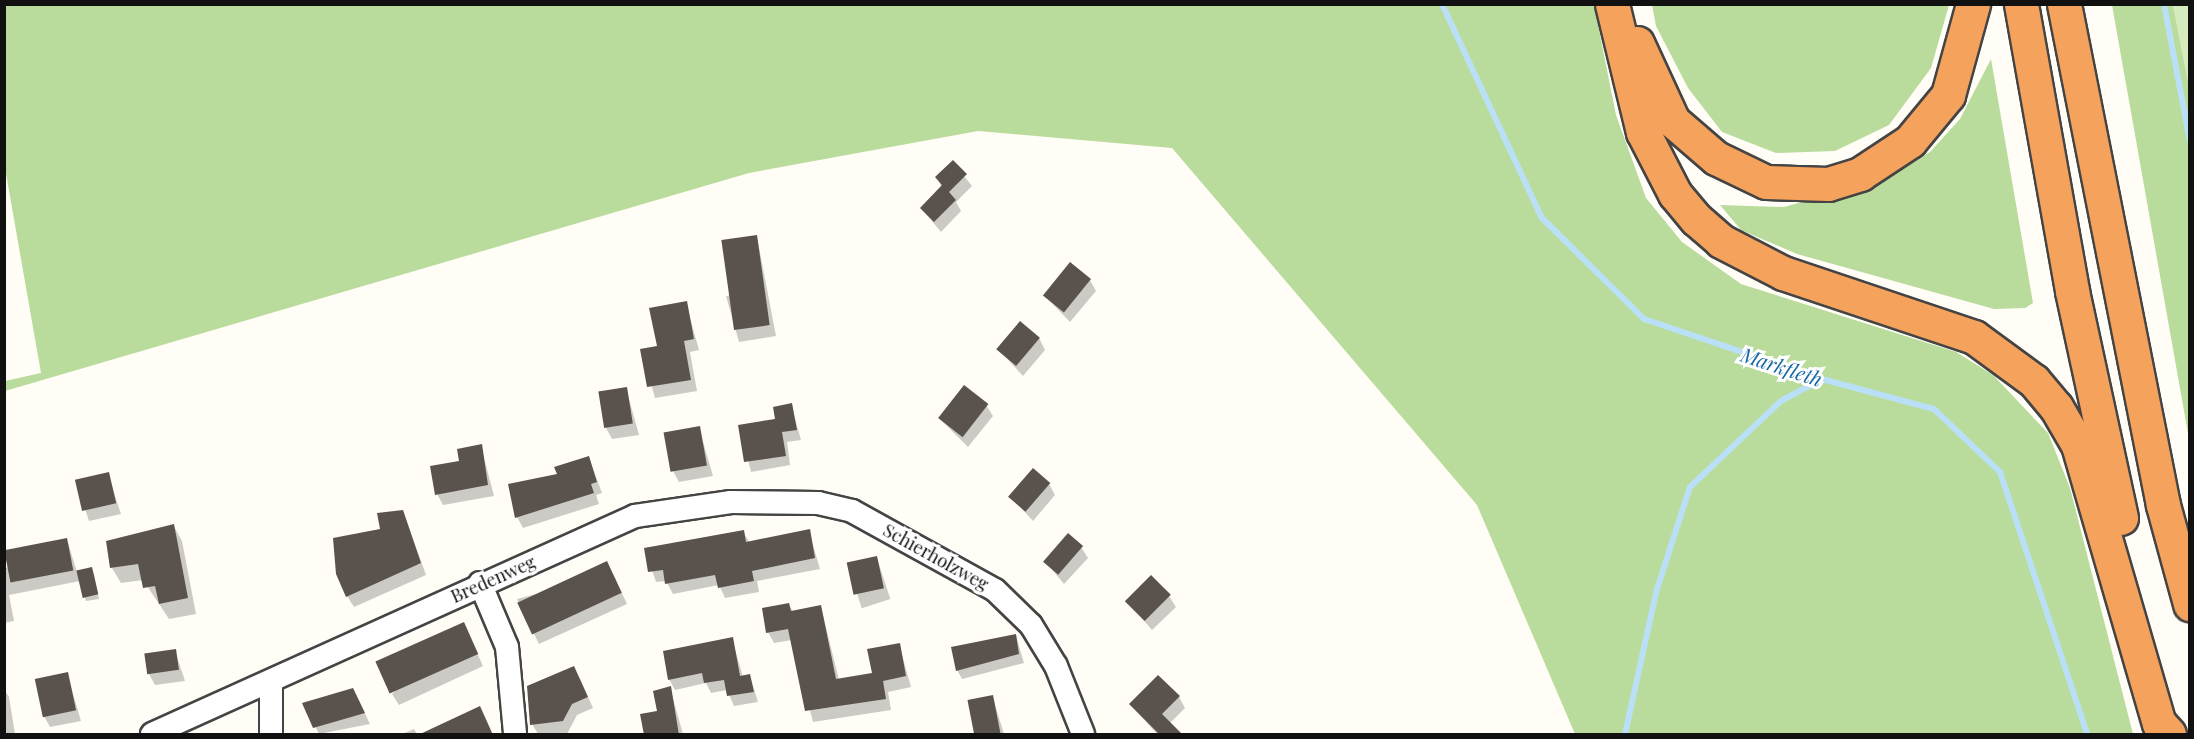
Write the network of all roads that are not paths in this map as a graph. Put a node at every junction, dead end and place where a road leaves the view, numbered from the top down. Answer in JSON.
{"nodes":[{"id":1,"x":1612,"y":4,"type":"edge"},
{"id":2,"x":1630,"y":4,"type":"edge"},
{"id":3,"x":1973,"y":4,"type":"edge"},
{"id":4,"x":2021,"y":4,"type":"edge"},
{"id":5,"x":2064,"y":4,"type":"edge"},
{"id":6,"x":852,"y":511,"type":"joint"},
{"id":7,"x":480,"y":583,"type":"junction"},
{"id":8,"x":2190,"y":604,"type":"edge"},
{"id":9,"x":271,"y":683,"type":"junction"},
{"id":10,"x":152,"y":735,"type":"edge"},
{"id":11,"x":271,"y":735,"type":"edge"},
{"id":12,"x":515,"y":735,"type":"edge"},
{"id":13,"x":1083,"y":735,"type":"edge"},
{"id":14,"x":2169,"y":735,"type":"edge"},
{"id":15,"x":2178,"y":735,"type":"edge"}],
"edges":[{"from":1,"to":14,"type":"highway"},
{"from":2,"to":3,"type":"highway"},
{"from":4,"to":15,"type":"highway"},
{"from":5,"to":8,"type":"highway"},
{"from":6,"to":7,"type":"street","name":"Bredenweg"},
{"from":6,"to":13,"type":"street","name":"Schierholzweg"},
{"from":7,"to":9,"type":"street","name":"Bredenweg"},
{"from":7,"to":12,"type":"street"},
{"from":9,"to":10,"type":"street","name":"Bredenweg"},
{"from":9,"to":11,"type":"street"}]}
